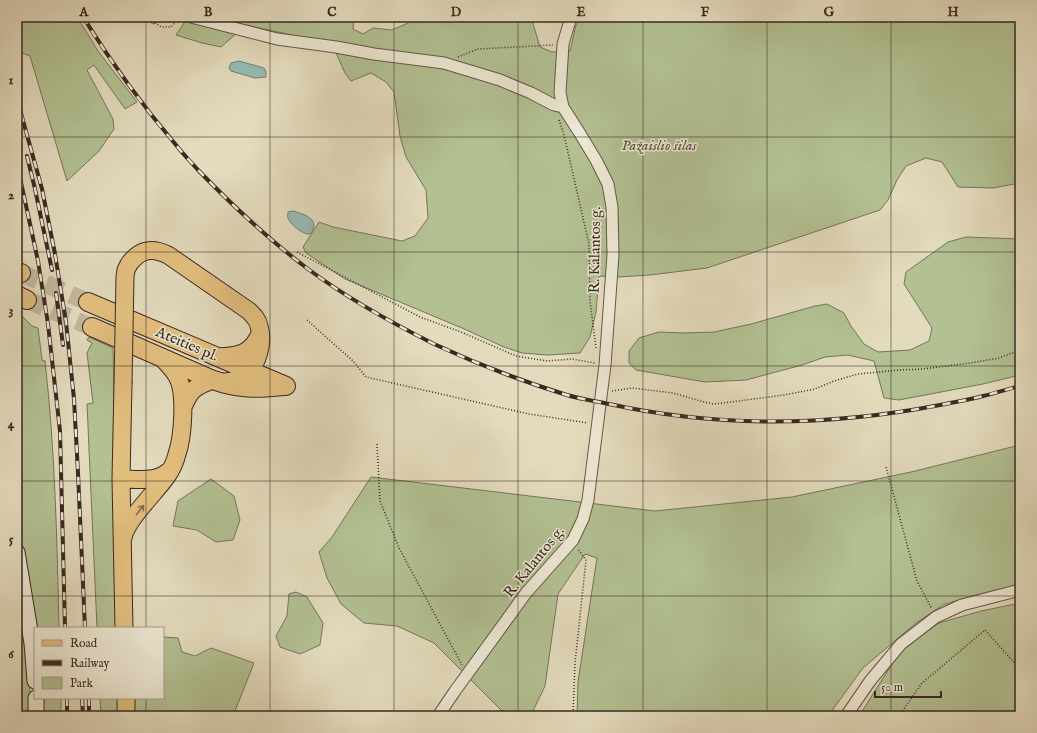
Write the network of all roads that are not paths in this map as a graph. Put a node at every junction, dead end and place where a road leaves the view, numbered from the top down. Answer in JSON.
{"nodes":[{"id":1,"x":191,"y":17,"type":"edge"},
{"id":2,"x":571,"y":17,"type":"edge"},
{"id":3,"x":558,"y":106,"type":"junction"},
{"id":4,"x":88,"y":302,"type":"tunnel mouth"},
{"id":5,"x":92,"y":327,"type":"tunnel mouth"},
{"id":6,"x":260,"y":334,"type":"junction"},
{"id":7,"x":259,"y":353,"type":"junction"},
{"id":8,"x":161,"y":357,"type":"junction"},
{"id":9,"x":218,"y":358,"type":"junction"},
{"id":10,"x":249,"y":371,"type":"junction"},
{"id":11,"x":213,"y":380,"type":"junction"},
{"id":12,"x":286,"y":386,"type":"junction"},
{"id":13,"x":183,"y":407,"type":"junction"},
{"id":14,"x":171,"y":470,"type":"junction"},
{"id":15,"x":121,"y":479,"type":"junction"},
{"id":16,"x":122,"y":544,"type":"junction"},
{"id":17,"x":17,"y":552,"type":"edge"},
{"id":18,"x":1020,"y":590,"type":"edge"},
{"id":19,"x":124,"y":627,"type":"edge"},
{"id":20,"x":34,"y":668,"type":"edge"},
{"id":21,"x":36,"y":699,"type":"edge"},
{"id":22,"x":126,"y":699,"type":"edge"},
{"id":23,"x":36,"y":716,"type":"edge"},
{"id":24,"x":126,"y":716,"type":"edge"},
{"id":25,"x":438,"y":716,"type":"edge"},
{"id":26,"x":846,"y":716,"type":"edge"}],
"edges":[{"from":1,"to":3,"type":"street","name":"R. Kalantos g."},
{"from":2,"to":3,"type":"street"},
{"from":3,"to":25,"type":"street","name":"R. Kalantos g."},
{"from":4,"to":9,"type":"highway","name":"Ateities pl."},
{"from":5,"to":8,"type":"highway","name":"Ateities pl."},
{"from":6,"to":7,"type":"main road"},
{"from":6,"to":9,"type":"main road"},
{"from":6,"to":15,"type":"main road","bridge":true},
{"from":7,"to":10,"type":"main road"},
{"from":7,"to":12,"type":"main road"},
{"from":8,"to":11,"type":"highway","name":"Ateities pl."},
{"from":8,"to":13,"type":"main road"},
{"from":9,"to":10,"type":"highway","name":"Ateities pl."},
{"from":10,"to":11,"type":"main road"},
{"from":10,"to":12,"type":"highway","name":"Ateities pl."},
{"from":11,"to":12,"type":"highway","name":"Ateities pl."},
{"from":11,"to":13,"type":"main road"},
{"from":13,"to":14,"type":"main road"},
{"from":14,"to":15,"type":"main road"},
{"from":16,"to":14,"type":"main road","one_way":true},
{"from":15,"to":16,"type":"main road"},
{"from":16,"to":19,"type":"main road"},
{"from":17,"to":20,"type":"main road"},
{"from":18,"to":26,"type":"street"},
{"from":21,"to":23,"type":"main road"},
{"from":22,"to":24,"type":"main road"}]}
